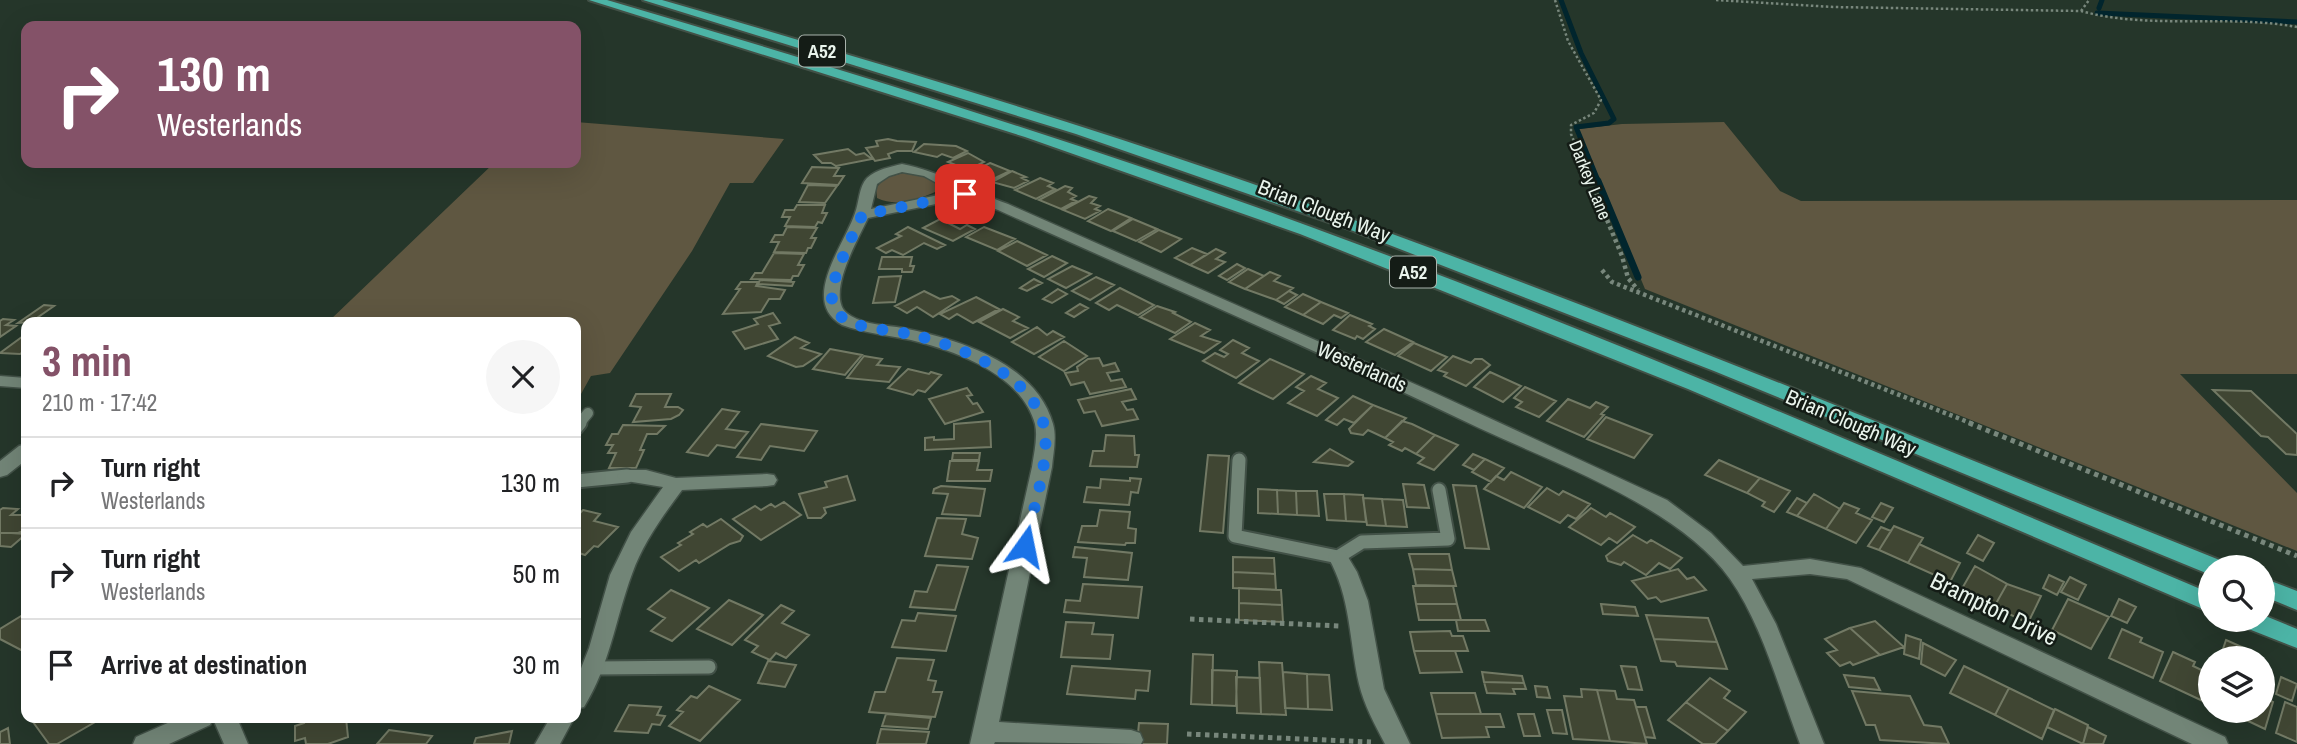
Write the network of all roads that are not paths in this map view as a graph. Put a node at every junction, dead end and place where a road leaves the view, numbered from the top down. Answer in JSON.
{"nodes":[{"id":1,"x":595,"y":0,"type":"edge"},
{"id":2,"x":649,"y":0,"type":"edge"},
{"id":3,"x":965,"y":194,"type":"junction"},
{"id":4,"x":862,"y":215,"type":"junction"},
{"id":5,"x":0,"y":381,"type":"edge"},
{"id":6,"x":21,"y":383,"type":"edge"},
{"id":7,"x":587,"y":413,"type":"dead end"},
{"id":8,"x":581,"y":421,"type":"edge"},
{"id":9,"x":21,"y":454,"type":"edge"},
{"id":10,"x":1239,"y":460,"type":"dead end"},
{"id":11,"x":0,"y":471,"type":"edge"},
{"id":12,"x":627,"y":476,"type":"joint"},
{"id":13,"x":767,"y":480,"type":"dead end"},
{"id":14,"x":581,"y":481,"type":"edge"},
{"id":15,"x":676,"y":484,"type":"junction"},
{"id":16,"x":1439,"y":489,"type":"dead end"},
{"id":17,"x":1338,"y":556,"type":"junction"},
{"id":18,"x":2198,"y":561,"type":"edge"},
{"id":19,"x":1738,"y":574,"type":"junction"},
{"id":20,"x":2275,"y":592,"type":"edge"},
{"id":21,"x":2198,"y":598,"type":"edge"},
{"id":22,"x":2297,"y":601,"type":"edge"},
{"id":23,"x":2275,"y":630,"type":"edge"},
{"id":24,"x":2297,"y":639,"type":"edge"},
{"id":25,"x":709,"y":667,"type":"dead end"},
{"id":26,"x":594,"y":668,"type":"junction"},
{"id":27,"x":581,"y":691,"type":"edge"},
{"id":28,"x":191,"y":723,"type":"edge"},
{"id":29,"x":227,"y":723,"type":"edge"},
{"id":30,"x":559,"y":723,"type":"edge"},
{"id":31,"x":983,"y":737,"type":"edge"},
{"id":32,"x":1131,"y":740,"type":"dead end"},
{"id":33,"x":145,"y":744,"type":"edge"},
{"id":34,"x":236,"y":744,"type":"edge"},
{"id":35,"x":547,"y":744,"type":"edge"},
{"id":36,"x":1398,"y":744,"type":"edge"},
{"id":37,"x":1812,"y":744,"type":"edge"},
{"id":38,"x":2216,"y":744,"type":"edge"}],
"edges":[{"from":1,"to":21,"type":"highway","name":"Brian Clough Way","number":"A52"},
{"from":2,"to":18,"type":"highway","name":"Brian Clough Way","number":"A52"},
{"from":3,"to":4,"type":"street"},
{"from":3,"to":4,"type":"street","name":"Westerlands"},
{"from":3,"to":19,"type":"street","name":"Westerlands"},
{"from":4,"to":31,"type":"street","name":"Westerlands"},
{"from":5,"to":6,"type":"street"},
{"from":7,"to":8,"type":"lane"},
{"from":9,"to":11,"type":"street"},
{"from":10,"to":17,"type":"lane"},
{"from":12,"to":14,"type":"lane"},
{"from":12,"to":15,"type":"street"},
{"from":13,"to":15,"type":"street"},
{"from":15,"to":26,"type":"street"},
{"from":16,"to":17,"type":"lane"},
{"from":17,"to":36,"type":"street"},
{"from":19,"to":37,"type":"street"},
{"from":19,"to":38,"type":"street","name":"Brampton Drive"},
{"from":20,"to":22,"type":"highway"},
{"from":23,"to":24,"type":"highway"},
{"from":25,"to":26,"type":"lane"},
{"from":26,"to":27,"type":"street"},
{"from":28,"to":33,"type":"street"},
{"from":29,"to":34,"type":"street"},
{"from":30,"to":35,"type":"street"},
{"from":31,"to":32,"type":"street","name":"Westerlands"}]}
